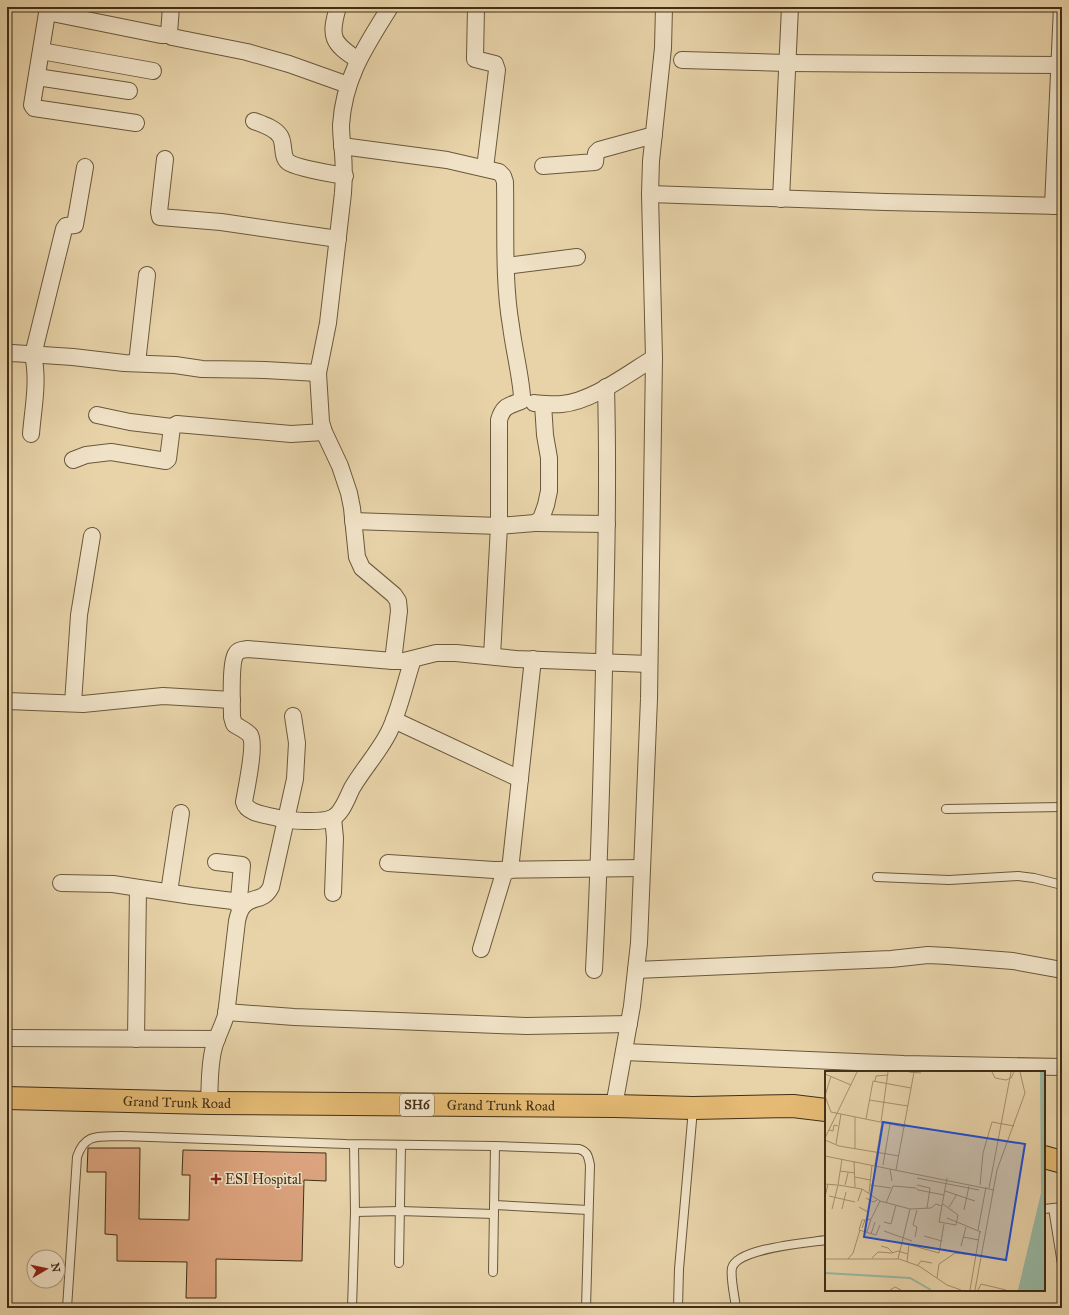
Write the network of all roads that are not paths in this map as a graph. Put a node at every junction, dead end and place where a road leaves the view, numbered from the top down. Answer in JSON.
{"nodes":[{"id":1,"x":171,"y":7,"type":"edge"},
{"id":2,"x":338,"y":7,"type":"edge"},
{"id":3,"x":390,"y":7,"type":"edge"},
{"id":4,"x":476,"y":7,"type":"edge"},
{"id":5,"x":664,"y":7,"type":"edge"},
{"id":6,"x":790,"y":7,"type":"edge"},
{"id":7,"x":1062,"y":7,"type":"edge"},
{"id":8,"x":47,"y":9,"type":"edge"},
{"id":9,"x":170,"y":36,"type":"junction"},
{"id":10,"x":41,"y":51,"type":"junction"},
{"id":11,"x":358,"y":60,"type":"junction"},
{"id":12,"x":682,"y":60,"type":"dead end"},
{"id":13,"x":787,"y":63,"type":"junction"},
{"id":14,"x":1060,"y":65,"type":"junction"},
{"id":15,"x":153,"y":71,"type":"dead end"},
{"id":16,"x":37,"y":77,"type":"junction"},
{"id":17,"x":348,"y":85,"type":"junction"},
{"id":18,"x":129,"y":91,"type":"dead end"},
{"id":19,"x":254,"y":120,"type":"dead end"},
{"id":20,"x":136,"y":123,"type":"dead end"},
{"id":21,"x":654,"y":134,"type":"junction"},
{"id":22,"x":342,"y":146,"type":"junction"},
{"id":23,"x":165,"y":159,"type":"dead end"},
{"id":24,"x":543,"y":166,"type":"dead end"},
{"id":25,"x":85,"y":167,"type":"dead end"},
{"id":26,"x":485,"y":168,"type":"junction"},
{"id":27,"x":344,"y":176,"type":"junction"},
{"id":28,"x":650,"y":194,"type":"junction"},
{"id":29,"x":781,"y":199,"type":"junction"},
{"id":30,"x":1058,"y":206,"type":"edge"},
{"id":31,"x":338,"y":239,"type":"junction"},
{"id":32,"x":577,"y":257,"type":"dead end"},
{"id":33,"x":506,"y":266,"type":"junction"},
{"id":34,"x":147,"y":274,"type":"dead end"},
{"id":35,"x":7,"y":355,"type":"edge"},
{"id":36,"x":33,"y":355,"type":"junction"},
{"id":37,"x":654,"y":358,"type":"junction"},
{"id":38,"x":137,"y":363,"type":"junction"},
{"id":39,"x":318,"y":373,"type":"junction"},
{"id":40,"x":606,"y":387,"type":"junction"},
{"id":41,"x":521,"y":401,"type":"junction"},
{"id":42,"x":543,"y":404,"type":"junction"},
{"id":43,"x":98,"y":415,"type":"dead end"},
{"id":44,"x":172,"y":428,"type":"junction"},
{"id":45,"x":324,"y":432,"type":"junction"},
{"id":46,"x":31,"y":434,"type":"dead end"},
{"id":47,"x":73,"y":460,"type":"dead end"},
{"id":48,"x":353,"y":521,"type":"junction"},
{"id":49,"x":535,"y":523,"type":"junction"},
{"id":50,"x":607,"y":524,"type":"junction"},
{"id":51,"x":499,"y":526,"type":"junction"},
{"id":52,"x":92,"y":536,"type":"dead end"},
{"id":53,"x":492,"y":656,"type":"junction"},
{"id":54,"x":413,"y":659,"type":"junction"},
{"id":55,"x":533,"y":659,"type":"junction"},
{"id":56,"x":393,"y":661,"type":"junction"},
{"id":57,"x":605,"y":662,"type":"junction"},
{"id":58,"x":649,"y":664,"type":"junction"},
{"id":59,"x":232,"y":700,"type":"junction"},
{"id":60,"x":7,"y":701,"type":"edge"},
{"id":61,"x":73,"y":703,"type":"junction"},
{"id":62,"x":292,"y":716,"type":"dead end"},
{"id":63,"x":394,"y":720,"type":"junction"},
{"id":64,"x":520,"y":779,"type":"junction"},
{"id":65,"x":1062,"y":807,"type":"edge"},
{"id":66,"x":946,"y":809,"type":"dead end"},
{"id":67,"x":181,"y":813,"type":"dead end"},
{"id":68,"x":333,"y":818,"type":"junction"},
{"id":69,"x":286,"y":820,"type":"junction"},
{"id":70,"x":216,"y":862,"type":"dead end"},
{"id":71,"x":388,"y":864,"type":"dead end"},
{"id":72,"x":642,"y":868,"type":"junction"},
{"id":73,"x":599,"y":869,"type":"junction"},
{"id":74,"x":510,"y":870,"type":"junction"},
{"id":75,"x":877,"y":877,"type":"dead end"},
{"id":76,"x":61,"y":883,"type":"dead end"},
{"id":77,"x":1062,"y":885,"type":"edge"},
{"id":78,"x":138,"y":888,"type":"junction"},
{"id":79,"x":169,"y":892,"type":"junction"},
{"id":80,"x":333,"y":893,"type":"dead end"},
{"id":81,"x":244,"y":905,"type":"junction"},
{"id":82,"x":481,"y":948,"type":"dead end"},
{"id":83,"x":594,"y":970,"type":"dead end"},
{"id":84,"x":636,"y":970,"type":"junction"},
{"id":85,"x":1062,"y":970,"type":"edge"},
{"id":86,"x":226,"y":1012,"type":"junction"},
{"id":87,"x":629,"y":1024,"type":"junction"},
{"id":88,"x":7,"y":1038,"type":"edge"},
{"id":89,"x":136,"y":1039,"type":"junction"},
{"id":90,"x":217,"y":1039,"type":"junction"},
{"id":91,"x":624,"y":1052,"type":"junction"},
{"id":92,"x":1062,"y":1067,"type":"edge"},
{"id":93,"x":7,"y":1098,"type":"edge"},
{"id":94,"x":209,"y":1103,"type":"junction"},
{"id":95,"x":614,"y":1106,"type":"junction"},
{"id":96,"x":693,"y":1108,"type":"junction"},
{"id":97,"x":825,"y":1110,"type":"edge"},
{"id":98,"x":354,"y":1145,"type":"junction"},
{"id":99,"x":401,"y":1145,"type":"junction"},
{"id":100,"x":495,"y":1146,"type":"junction"},
{"id":101,"x":1045,"y":1157,"type":"edge"},
{"id":102,"x":1062,"y":1162,"type":"edge"},
{"id":103,"x":494,"y":1205,"type":"junction"},
{"id":104,"x":1062,"y":1207,"type":"edge"},
{"id":105,"x":1053,"y":1208,"type":"junction"},
{"id":106,"x":1045,"y":1209,"type":"edge"},
{"id":107,"x":588,"y":1210,"type":"junction"},
{"id":108,"x":355,"y":1212,"type":"junction"},
{"id":109,"x":400,"y":1212,"type":"junction"},
{"id":110,"x":494,"y":1214,"type":"junction"},
{"id":111,"x":825,"y":1240,"type":"edge"},
{"id":112,"x":399,"y":1263,"type":"dead end"},
{"id":113,"x":1062,"y":1264,"type":"edge"},
{"id":114,"x":493,"y":1272,"type":"dead end"},
{"id":115,"x":67,"y":1308,"type":"edge"},
{"id":116,"x":352,"y":1308,"type":"edge"},
{"id":117,"x":586,"y":1308,"type":"edge"},
{"id":118,"x":678,"y":1308,"type":"edge"},
{"id":119,"x":736,"y":1308,"type":"edge"}],
"edges":[{"from":1,"to":9,"type":"street"},
{"from":2,"to":11,"type":"street"},
{"from":3,"to":11,"type":"street"},
{"from":4,"to":26,"type":"street"},
{"from":5,"to":21,"type":"street"},
{"from":6,"to":13,"type":"street"},
{"from":7,"to":14,"type":"street"},
{"from":8,"to":9,"type":"street"},
{"from":8,"to":10,"type":"street"},
{"from":9,"to":17,"type":"street"},
{"from":10,"to":15,"type":"street"},
{"from":10,"to":16,"type":"street"},
{"from":11,"to":17,"type":"street"},
{"from":12,"to":13,"type":"street"},
{"from":13,"to":14,"type":"street"},
{"from":13,"to":29,"type":"street"},
{"from":14,"to":30,"type":"street"},
{"from":16,"to":18,"type":"street"},
{"from":16,"to":20,"type":"street"},
{"from":17,"to":22,"type":"street"},
{"from":19,"to":27,"type":"street"},
{"from":21,"to":24,"type":"street"},
{"from":21,"to":28,"type":"street"},
{"from":22,"to":26,"type":"street"},
{"from":22,"to":27,"type":"street"},
{"from":23,"to":31,"type":"street"},
{"from":25,"to":36,"type":"street"},
{"from":26,"to":33,"type":"street"},
{"from":27,"to":31,"type":"street"},
{"from":28,"to":29,"type":"street"},
{"from":28,"to":37,"type":"street"},
{"from":29,"to":30,"type":"street"},
{"from":31,"to":39,"type":"street"},
{"from":32,"to":33,"type":"street"},
{"from":33,"to":41,"type":"street"},
{"from":34,"to":38,"type":"street"},
{"from":35,"to":36,"type":"street"},
{"from":36,"to":38,"type":"street"},
{"from":36,"to":46,"type":"street"},
{"from":37,"to":40,"type":"street"},
{"from":37,"to":58,"type":"street"},
{"from":38,"to":39,"type":"street"},
{"from":39,"to":45,"type":"street"},
{"from":40,"to":42,"type":"street"},
{"from":40,"to":50,"type":"street"},
{"from":41,"to":42,"type":"street"},
{"from":41,"to":51,"type":"street"},
{"from":42,"to":49,"type":"street"},
{"from":43,"to":44,"type":"street"},
{"from":44,"to":45,"type":"street"},
{"from":44,"to":47,"type":"street"},
{"from":45,"to":48,"type":"street"},
{"from":48,"to":51,"type":"street"},
{"from":48,"to":56,"type":"street"},
{"from":49,"to":50,"type":"street"},
{"from":49,"to":51,"type":"street"},
{"from":50,"to":57,"type":"street"},
{"from":51,"to":53,"type":"street"},
{"from":52,"to":61,"type":"street"},
{"from":53,"to":54,"type":"street"},
{"from":53,"to":55,"type":"street"},
{"from":54,"to":56,"type":"street"},
{"from":54,"to":63,"type":"street"},
{"from":55,"to":57,"type":"street"},
{"from":55,"to":64,"type":"street"},
{"from":56,"to":59,"type":"street"},
{"from":57,"to":58,"type":"street"},
{"from":57,"to":73,"type":"street"},
{"from":58,"to":72,"type":"street"},
{"from":59,"to":61,"type":"street"},
{"from":59,"to":69,"type":"street"},
{"from":60,"to":61,"type":"street"},
{"from":62,"to":69,"type":"street"},
{"from":63,"to":64,"type":"street"},
{"from":63,"to":68,"type":"street"},
{"from":64,"to":74,"type":"street"},
{"from":65,"to":66,"type":"lane"},
{"from":67,"to":79,"type":"street"},
{"from":68,"to":69,"type":"street"},
{"from":68,"to":80,"type":"street"},
{"from":69,"to":81,"type":"street"},
{"from":70,"to":81,"type":"street"},
{"from":71,"to":74,"type":"street"},
{"from":72,"to":73,"type":"street"},
{"from":72,"to":84,"type":"street"},
{"from":73,"to":74,"type":"street"},
{"from":73,"to":83,"type":"street"},
{"from":74,"to":82,"type":"street"},
{"from":75,"to":77,"type":"lane"},
{"from":76,"to":78,"type":"street"},
{"from":78,"to":79,"type":"street"},
{"from":78,"to":89,"type":"street"},
{"from":79,"to":81,"type":"street"},
{"from":81,"to":86,"type":"street"},
{"from":84,"to":85,"type":"street"},
{"from":84,"to":87,"type":"street"},
{"from":86,"to":87,"type":"street"},
{"from":86,"to":90,"type":"street"},
{"from":87,"to":91,"type":"street"},
{"from":88,"to":89,"type":"street"},
{"from":89,"to":90,"type":"street"},
{"from":90,"to":94,"type":"street"},
{"from":91,"to":92,"type":"street"},
{"from":91,"to":95,"type":"street"},
{"from":93,"to":94,"type":"main road","name":"Grand Trunk Road","number":"SH6"},
{"from":94,"to":95,"type":"main road","name":"Grand Trunk Road","number":"SH6"},
{"from":95,"to":96,"type":"main road","name":"Grand Trunk Road","number":"SH6"},
{"from":96,"to":97,"type":"main road","name":"Grand Trunk Road","number":"SH6"},
{"from":96,"to":118,"type":"lane"},
{"from":98,"to":99,"type":"lane"},
{"from":98,"to":108,"type":"lane"},
{"from":98,"to":115,"type":"lane"},
{"from":99,"to":100,"type":"lane"},
{"from":99,"to":109,"type":"lane"},
{"from":100,"to":103,"type":"lane"},
{"from":100,"to":107,"type":"lane"},
{"from":101,"to":102,"type":"main road"},
{"from":103,"to":107,"type":"lane"},
{"from":103,"to":110,"type":"lane"},
{"from":104,"to":105,"type":"lane"},
{"from":105,"to":106,"type":"lane"},
{"from":105,"to":113,"type":"lane"},
{"from":107,"to":117,"type":"lane"},
{"from":108,"to":109,"type":"lane"},
{"from":108,"to":116,"type":"lane"},
{"from":109,"to":110,"type":"lane"},
{"from":109,"to":112,"type":"lane"},
{"from":110,"to":114,"type":"lane"},
{"from":111,"to":119,"type":"lane"}]}
